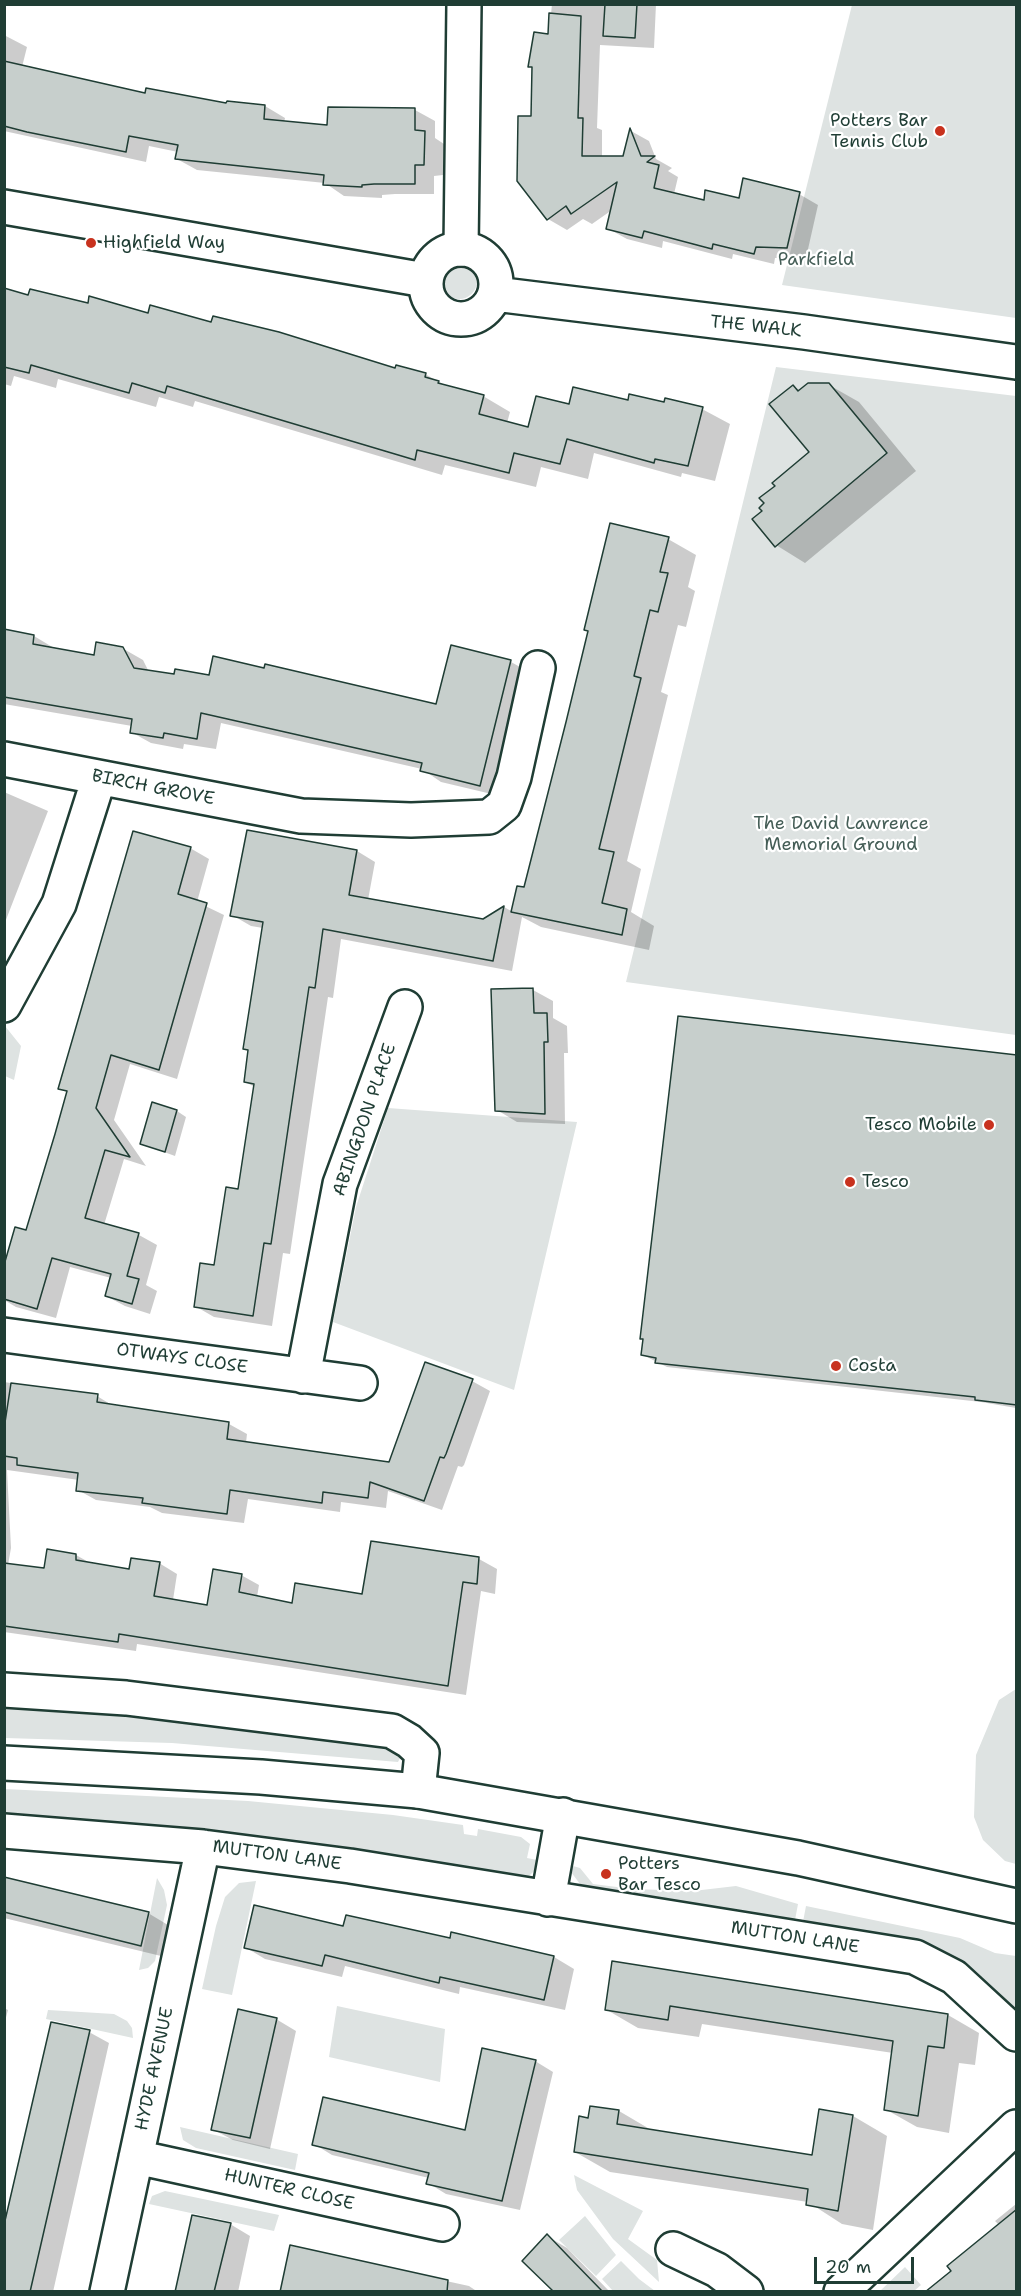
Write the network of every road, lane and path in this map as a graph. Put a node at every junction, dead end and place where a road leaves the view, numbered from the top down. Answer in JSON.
{"nodes":[{"id":1,"x":464,"y":4,"type":"edge"},
{"id":2,"x":4,"y":207,"type":"edge"},
{"id":3,"x":461,"y":249,"type":"junction"},
{"id":4,"x":425,"y":280,"type":"junction"},
{"id":5,"x":495,"y":294,"type":"junction"},
{"id":6,"x":1017,"y":362,"type":"edge"},
{"id":7,"x":538,"y":668,"type":"dead end"},
{"id":8,"x":4,"y":759,"type":"edge"},
{"id":9,"x":99,"y":778,"type":"junction"},
{"id":10,"x":4,"y":1005,"type":"edge"},
{"id":11,"x":405,"y":1007,"type":"dead end"},
{"id":12,"x":4,"y":1335,"type":"edge"},
{"id":13,"x":303,"y":1376,"type":"junction"},
{"id":14,"x":360,"y":1383,"type":"dead end"},
{"id":15,"x":4,"y":1690,"type":"edge"},
{"id":16,"x":4,"y":1763,"type":"edge"},
{"id":17,"x":418,"y":1791,"type":"junction"},
{"id":18,"x":563,"y":1815,"type":"junction"},
{"id":19,"x":4,"y":1831,"type":"edge"},
{"id":20,"x":204,"y":1847,"type":"junction"},
{"id":21,"x":548,"y":1899,"type":"junction"},
{"id":22,"x":1017,"y":1906,"type":"edge"},
{"id":23,"x":1017,"y":2034,"type":"edge"},
{"id":24,"x":1017,"y":2127,"type":"edge"},
{"id":25,"x":136,"y":2157,"type":"junction"},
{"id":26,"x":442,"y":2224,"type":"dead end"},
{"id":27,"x":672,"y":2249,"type":"dead end"},
{"id":28,"x":107,"y":2292,"type":"edge"},
{"id":29,"x":747,"y":2292,"type":"edge"},
{"id":30,"x":841,"y":2292,"type":"edge"}],
"edges":[{"from":1,"to":3,"type":"street"},
{"from":2,"to":4,"type":"street"},
{"from":3,"to":4,"type":"street"},
{"from":3,"to":5,"type":"street"},
{"from":4,"to":5,"type":"street"},
{"from":5,"to":6,"type":"street","name":"THE WALK"},
{"from":7,"to":9,"type":"street","name":"BIRCH GROVE"},
{"from":8,"to":9,"type":"street","name":"BIRCH GROVE"},
{"from":9,"to":10,"type":"street"},
{"from":11,"to":13,"type":"street","name":"ABINGDON PLACE"},
{"from":12,"to":13,"type":"street","name":"OTWAYS CLOSE"},
{"from":13,"to":14,"type":"street","name":"OTWAYS CLOSE"},
{"from":15,"to":17,"type":"street"},
{"from":16,"to":17,"type":"street"},
{"from":17,"to":18,"type":"street"},
{"from":18,"to":21,"type":"street"},
{"from":18,"to":22,"type":"street"},
{"from":19,"to":20,"type":"street","name":"MUTTON LANE"},
{"from":20,"to":21,"type":"street","name":"MUTTON LANE"},
{"from":20,"to":25,"type":"street","name":"HYDE AVENUE"},
{"from":21,"to":23,"type":"street","name":"MUTTON LANE"},
{"from":24,"to":30,"type":"street"},
{"from":25,"to":26,"type":"street","name":"HUNTER CLOSE"},
{"from":25,"to":28,"type":"street","name":"HYDE AVENUE"},
{"from":27,"to":29,"type":"street"}]}
